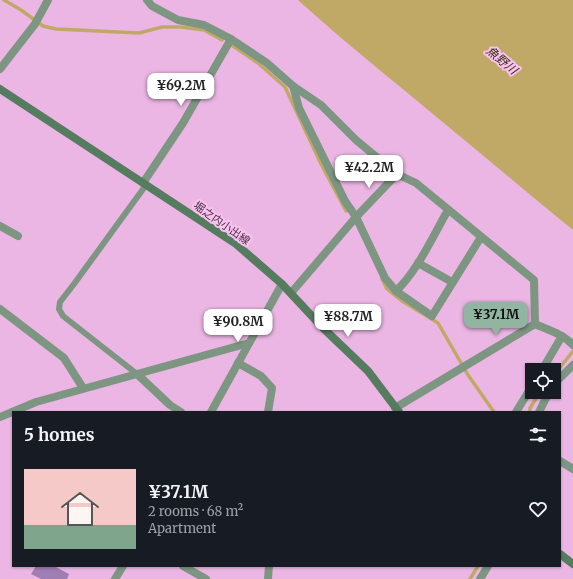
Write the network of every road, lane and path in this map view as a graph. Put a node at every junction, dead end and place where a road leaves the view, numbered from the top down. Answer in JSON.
{"nodes":[{"id":1,"x":48,"y":0,"type":"edge"},
{"id":2,"x":147,"y":0,"type":"edge"},
{"id":3,"x":231,"y":39,"type":"junction"},
{"id":4,"x":0,"y":69,"type":"edge"},
{"id":5,"x":294,"y":86,"type":"junction"},
{"id":6,"x":0,"y":89,"type":"edge"},
{"id":7,"x":397,"y":174,"type":"junction"},
{"id":8,"x":144,"y":184,"type":"junction"},
{"id":9,"x":448,"y":210,"type":"junction"},
{"id":10,"x":356,"y":217,"type":"junction"},
{"id":11,"x":0,"y":226,"type":"edge"},
{"id":12,"x":18,"y":236,"type":"dead end"},
{"id":13,"x":481,"y":236,"type":"junction"},
{"id":14,"x":418,"y":263,"type":"junction"},
{"id":15,"x":452,"y":282,"type":"junction"},
{"id":16,"x":282,"y":284,"type":"junction"},
{"id":17,"x":396,"y":291,"type":"junction"},
{"id":18,"x":291,"y":293,"type":"junction"},
{"id":19,"x":0,"y":309,"type":"edge"},
{"id":20,"x":535,"y":324,"type":"junction"},
{"id":21,"x":568,"y":340,"type":"edge"},
{"id":22,"x":249,"y":344,"type":"junction"},
{"id":23,"x":238,"y":363,"type":"junction"},
{"id":24,"x":548,"y":363,"type":"edge"},
{"id":25,"x":573,"y":365,"type":"edge"},
{"id":26,"x":138,"y":374,"type":"junction"},
{"id":27,"x":561,"y":377,"type":"edge"},
{"id":28,"x":83,"y":388,"type":"junction"},
{"id":29,"x":525,"y":399,"type":"edge"},
{"id":30,"x":546,"y":399,"type":"edge"},
{"id":31,"x":397,"y":410,"type":"edge"},
{"id":32,"x":14,"y":411,"type":"edge"},
{"id":33,"x":179,"y":411,"type":"edge"},
{"id":34,"x":212,"y":411,"type":"edge"},
{"id":35,"x":268,"y":411,"type":"edge"},
{"id":36,"x":519,"y":411,"type":"edge"},
{"id":37,"x":540,"y":411,"type":"edge"},
{"id":38,"x":12,"y":412,"type":"edge"},
{"id":39,"x":0,"y":417,"type":"edge"},
{"id":40,"x":561,"y":462,"type":"edge"},
{"id":41,"x":573,"y":469,"type":"edge"},
{"id":42,"x":561,"y":555,"type":"edge"},
{"id":43,"x":573,"y":564,"type":"edge"},
{"id":44,"x":122,"y":567,"type":"edge"},
{"id":45,"x":185,"y":567,"type":"edge"},
{"id":46,"x":269,"y":567,"type":"edge"},
{"id":47,"x":487,"y":567,"type":"edge"},
{"id":48,"x":115,"y":579,"type":"edge"},
{"id":49,"x":206,"y":579,"type":"edge"},
{"id":50,"x":268,"y":579,"type":"edge"},
{"id":51,"x":480,"y":579,"type":"edge"}],
"edges":[{"from":1,"to":4,"type":"street"},
{"from":2,"to":3,"type":"street"},
{"from":3,"to":5,"type":"street"},
{"from":3,"to":8,"type":"street"},
{"from":5,"to":7,"type":"street"},
{"from":5,"to":10,"type":"street"},
{"from":6,"to":8,"type":"main road","name":"堀之内小出線"},
{"from":7,"to":9,"type":"street"},
{"from":7,"to":10,"type":"street"},
{"from":8,"to":16,"type":"main road","name":"堀之内小出線"},
{"from":8,"to":26,"type":"lane"},
{"from":9,"to":13,"type":"street"},
{"from":9,"to":14,"type":"street"},
{"from":10,"to":17,"type":"street"},
{"from":10,"to":18,"type":"street"},
{"from":11,"to":12,"type":"street"},
{"from":13,"to":15,"type":"street"},
{"from":13,"to":20,"type":"street"},
{"from":14,"to":15,"type":"street"},
{"from":14,"to":17,"type":"street"},
{"from":15,"to":17,"type":"street"},
{"from":16,"to":18,"type":"main road","name":"堀之内小出線"},
{"from":16,"to":22,"type":"street"},
{"from":18,"to":31,"type":"main road","name":"堀之内小出線"},
{"from":19,"to":28,"type":"street"},
{"from":20,"to":21,"type":"street"},
{"from":20,"to":31,"type":"street"},
{"from":21,"to":24,"type":"street"},
{"from":22,"to":23,"type":"street"},
{"from":22,"to":26,"type":"street"},
{"from":23,"to":34,"type":"street"},
{"from":23,"to":35,"type":"street"},
{"from":25,"to":27,"type":"street"},
{"from":26,"to":28,"type":"street"},
{"from":26,"to":33,"type":"street"},
{"from":28,"to":32,"type":"street"},
{"from":29,"to":36,"type":"street"},
{"from":30,"to":37,"type":"street"},
{"from":38,"to":39,"type":"street"},
{"from":40,"to":41,"type":"street"},
{"from":42,"to":43,"type":"main road"},
{"from":44,"to":48,"type":"street"},
{"from":45,"to":49,"type":"street"},
{"from":46,"to":50,"type":"street"},
{"from":47,"to":51,"type":"street"}]}
